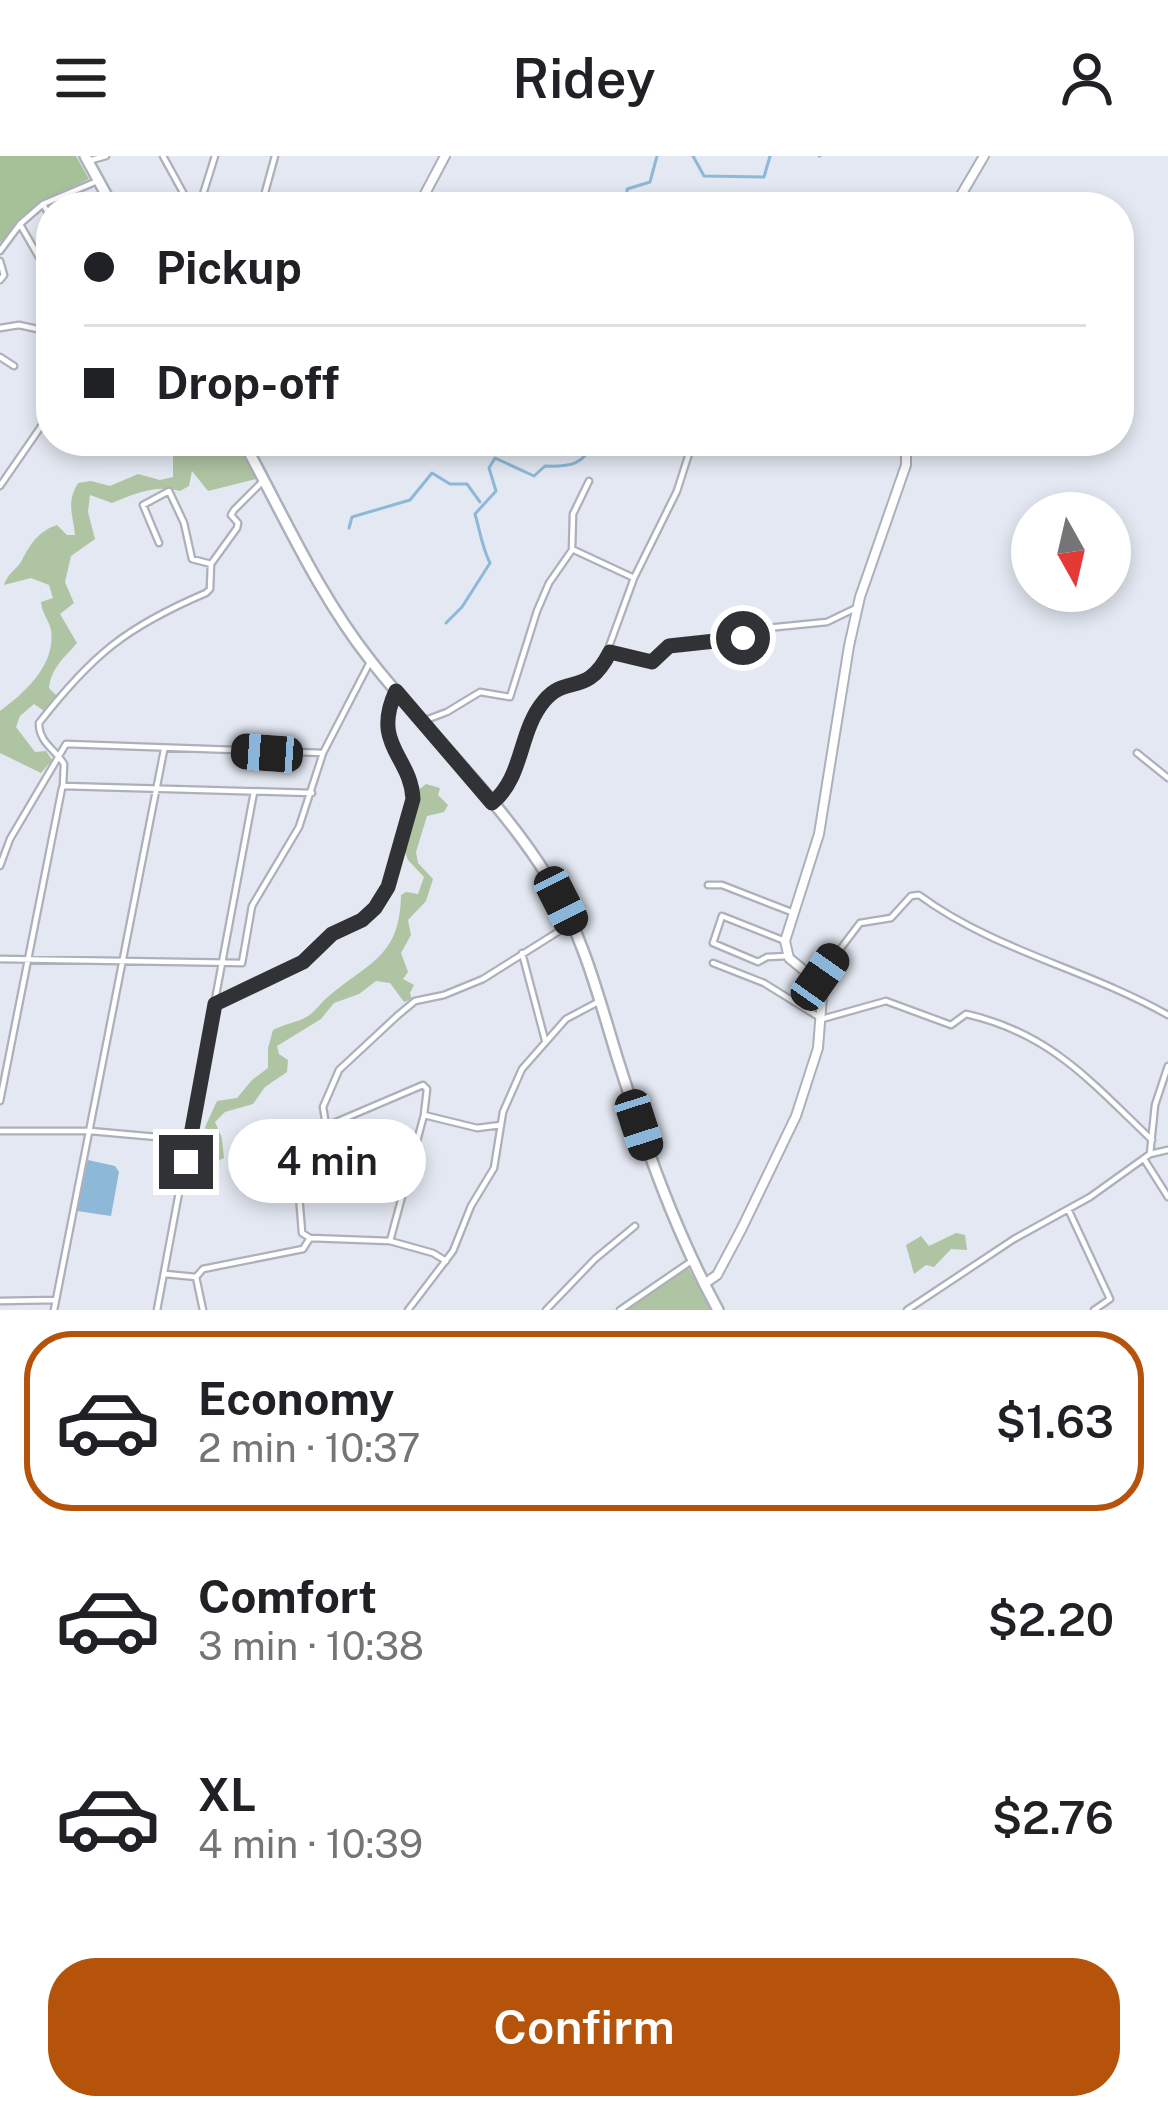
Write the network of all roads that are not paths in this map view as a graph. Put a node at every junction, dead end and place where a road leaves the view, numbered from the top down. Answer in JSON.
{"nodes":[{"id":1,"x":106,"y":156,"type":"edge"},
{"id":2,"x":163,"y":156,"type":"edge"},
{"id":3,"x":215,"y":156,"type":"edge"},
{"id":4,"x":275,"y":156,"type":"edge"},
{"id":5,"x":445,"y":156,"type":"edge"},
{"id":6,"x":984,"y":156,"type":"edge"},
{"id":7,"x":87,"y":159,"type":"edge"},
{"id":8,"x":98,"y":181,"type":"junction"},
{"id":9,"x":72,"y":192,"type":"edge"},
{"id":10,"x":104,"y":192,"type":"edge"},
{"id":11,"x":186,"y":192,"type":"edge"},
{"id":12,"x":201,"y":192,"type":"edge"},
{"id":13,"x":265,"y":192,"type":"edge"},
{"id":14,"x":426,"y":192,"type":"edge"},
{"id":15,"x":963,"y":192,"type":"edge"},
{"id":16,"x":36,"y":210,"type":"edge"},
{"id":17,"x":20,"y":224,"type":"junction"},
{"id":18,"x":0,"y":251,"type":"edge"},
{"id":19,"x":36,"y":252,"type":"edge"},
{"id":20,"x":0,"y":261,"type":"edge"},
{"id":21,"x":0,"y":280,"type":"edge"},
{"id":22,"x":0,"y":328,"type":"edge"},
{"id":23,"x":36,"y":329,"type":"edge"},
{"id":24,"x":0,"y":357,"type":"edge"},
{"id":25,"x":14,"y":366,"type":"dead end"},
{"id":26,"x":36,"y":434,"type":"edge"},
{"id":27,"x":689,"y":456,"type":"edge"},
{"id":28,"x":906,"y":456,"type":"edge"},
{"id":29,"x":252,"y":458,"type":"edge"},
{"id":30,"x":263,"y":478,"type":"junction"},
{"id":31,"x":589,"y":481,"type":"dead end"},
{"id":32,"x":0,"y":486,"type":"edge"},
{"id":33,"x":159,"y":543,"type":"dead end"},
{"id":34,"x":572,"y":550,"type":"junction"},
{"id":35,"x":211,"y":564,"type":"junction"},
{"id":36,"x":634,"y":578,"type":"junction"},
{"id":37,"x":858,"y":605,"type":"junction"},
{"id":38,"x":610,"y":652,"type":"junction"},
{"id":39,"x":370,"y":661,"type":"junction"},
{"id":40,"x":396,"y":691,"type":"junction"},
{"id":41,"x":423,"y":721,"type":"junction"},
{"id":42,"x":164,"y":750,"type":"junction"},
{"id":43,"x":323,"y":753,"type":"junction"},
{"id":44,"x":1137,"y":753,"type":"dead end"},
{"id":45,"x":58,"y":755,"type":"junction"},
{"id":46,"x":1168,"y":778,"type":"edge"},
{"id":47,"x":63,"y":786,"type":"junction"},
{"id":48,"x":157,"y":790,"type":"junction"},
{"id":49,"x":254,"y":792,"type":"junction"},
{"id":50,"x":312,"y":793,"type":"junction"},
{"id":51,"x":492,"y":803,"type":"junction"},
{"id":52,"x":0,"y":839,"type":"edge"},
{"id":53,"x":10,"y":839,"type":"junction"},
{"id":54,"x":0,"y":866,"type":"edge"},
{"id":55,"x":708,"y":885,"type":"dead end"},
{"id":56,"x":794,"y":913,"type":"junction"},
{"id":57,"x":572,"y":923,"type":"junction"},
{"id":58,"x":785,"y":940,"type":"junction"},
{"id":59,"x":522,"y":953,"type":"junction"},
{"id":60,"x":788,"y":956,"type":"junction"},
{"id":61,"x":0,"y":959,"type":"edge"},
{"id":62,"x":26,"y":960,"type":"junction"},
{"id":63,"x":123,"y":962,"type":"junction"},
{"id":64,"x":713,"y":963,"type":"dead end"},
{"id":65,"x":220,"y":964,"type":"junction"},
{"id":66,"x":806,"y":972,"type":"junction"},
{"id":67,"x":600,"y":1001,"type":"junction"},
{"id":68,"x":215,"y":1004,"type":"junction"},
{"id":69,"x":1168,"y":1015,"type":"edge"},
{"id":70,"x":822,"y":1019,"type":"junction"},
{"id":71,"x":546,"y":1042,"type":"junction"},
{"id":72,"x":1168,"y":1066,"type":"edge"},
{"id":73,"x":0,"y":1100,"type":"edge"},
{"id":74,"x":424,"y":1115,"type":"junction"},
{"id":75,"x":326,"y":1125,"type":"junction"},
{"id":76,"x":501,"y":1125,"type":"junction"},
{"id":77,"x":0,"y":1131,"type":"edge"},
{"id":78,"x":90,"y":1131,"type":"junction"},
{"id":79,"x":190,"y":1140,"type":"junction"},
{"id":80,"x":1152,"y":1140,"type":"junction"},
{"id":81,"x":1168,"y":1150,"type":"edge"},
{"id":82,"x":1147,"y":1156,"type":"junction"},
{"id":83,"x":298,"y":1174,"type":"junction"},
{"id":84,"x":404,"y":1182,"type":"junction"},
{"id":85,"x":1168,"y":1197,"type":"edge"},
{"id":86,"x":1068,"y":1209,"type":"junction"},
{"id":87,"x":635,"y":1226,"type":"dead end"},
{"id":88,"x":310,"y":1238,"type":"junction"},
{"id":89,"x":391,"y":1241,"type":"junction"},
{"id":90,"x":693,"y":1260,"type":"junction"},
{"id":91,"x":446,"y":1261,"type":"junction"},
{"id":92,"x":165,"y":1274,"type":"junction"},
{"id":93,"x":196,"y":1277,"type":"junction"},
{"id":94,"x":704,"y":1284,"type":"junction"},
{"id":95,"x":56,"y":1300,"type":"junction"},
{"id":96,"x":0,"y":1301,"type":"edge"},
{"id":97,"x":921,"y":1306,"type":"edge"},
{"id":98,"x":55,"y":1310,"type":"edge"},
{"id":99,"x":158,"y":1310,"type":"edge"},
{"id":100,"x":203,"y":1310,"type":"edge"},
{"id":101,"x":408,"y":1310,"type":"edge"},
{"id":102,"x":546,"y":1310,"type":"edge"},
{"id":103,"x":620,"y":1310,"type":"edge"},
{"id":104,"x":718,"y":1310,"type":"edge"},
{"id":105,"x":907,"y":1310,"type":"edge"},
{"id":106,"x":1094,"y":1310,"type":"edge"}],
"edges":[{"from":1,"to":7,"type":"street"},
{"from":2,"to":11,"type":"street"},
{"from":3,"to":12,"type":"street"},
{"from":4,"to":13,"type":"street"},
{"from":5,"to":14,"type":"street"},
{"from":6,"to":15,"type":"street"},
{"from":7,"to":8,"type":"main road"},
{"from":8,"to":9,"type":"street"},
{"from":8,"to":10,"type":"main road"},
{"from":16,"to":17,"type":"street"},
{"from":17,"to":18,"type":"street"},
{"from":17,"to":19,"type":"street"},
{"from":20,"to":21,"type":"street"},
{"from":22,"to":23,"type":"street"},
{"from":24,"to":25,"type":"street"},
{"from":26,"to":32,"type":"street"},
{"from":27,"to":36,"type":"street"},
{"from":28,"to":37,"type":"street"},
{"from":29,"to":30,"type":"main road"},
{"from":30,"to":35,"type":"street"},
{"from":30,"to":39,"type":"main road"},
{"from":31,"to":34,"type":"street"},
{"from":33,"to":35,"type":"street"},
{"from":34,"to":36,"type":"street"},
{"from":34,"to":41,"type":"street"},
{"from":35,"to":45,"type":"street"},
{"from":36,"to":38,"type":"street"},
{"from":37,"to":38,"type":"street"},
{"from":37,"to":56,"type":"street"},
{"from":38,"to":51,"type":"street"},
{"from":39,"to":40,"type":"main road"},
{"from":39,"to":43,"type":"street"},
{"from":40,"to":41,"type":"main road"},
{"from":40,"to":68,"type":"street"},
{"from":41,"to":51,"type":"main road"},
{"from":42,"to":43,"type":"street"},
{"from":42,"to":45,"type":"street"},
{"from":42,"to":48,"type":"street"},
{"from":43,"to":50,"type":"street"},
{"from":44,"to":46,"type":"street"},
{"from":45,"to":47,"type":"street"},
{"from":45,"to":53,"type":"street"},
{"from":47,"to":48,"type":"street"},
{"from":47,"to":62,"type":"street"},
{"from":48,"to":49,"type":"street"},
{"from":48,"to":63,"type":"street"},
{"from":49,"to":50,"type":"street"},
{"from":49,"to":65,"type":"street"},
{"from":50,"to":65,"type":"street"},
{"from":51,"to":57,"type":"main road"},
{"from":52,"to":53,"type":"street"},
{"from":53,"to":54,"type":"street"},
{"from":55,"to":56,"type":"street"},
{"from":56,"to":58,"type":"street"},
{"from":57,"to":59,"type":"street"},
{"from":57,"to":67,"type":"main road"},
{"from":58,"to":60,"type":"street"},
{"from":58,"to":60,"type":"street"},
{"from":59,"to":71,"type":"street"},
{"from":59,"to":75,"type":"street"},
{"from":60,"to":66,"type":"street"},
{"from":61,"to":62,"type":"street"},
{"from":62,"to":63,"type":"street"},
{"from":62,"to":73,"type":"street"},
{"from":63,"to":65,"type":"street"},
{"from":63,"to":78,"type":"street"},
{"from":64,"to":70,"type":"street"},
{"from":65,"to":68,"type":"street"},
{"from":66,"to":69,"type":"street"},
{"from":66,"to":70,"type":"street"},
{"from":67,"to":71,"type":"street"},
{"from":67,"to":90,"type":"main road"},
{"from":68,"to":79,"type":"street"},
{"from":70,"to":80,"type":"street"},
{"from":70,"to":94,"type":"street"},
{"from":71,"to":76,"type":"street"},
{"from":72,"to":80,"type":"street"},
{"from":74,"to":75,"type":"street"},
{"from":74,"to":76,"type":"street"},
{"from":74,"to":84,"type":"street"},
{"from":75,"to":83,"type":"street"},
{"from":76,"to":91,"type":"street"},
{"from":77,"to":78,"type":"street"},
{"from":78,"to":79,"type":"street"},
{"from":78,"to":95,"type":"street"},
{"from":79,"to":92,"type":"street"},
{"from":80,"to":82,"type":"street"},
{"from":81,"to":82,"type":"street"},
{"from":82,"to":85,"type":"street"},
{"from":82,"to":86,"type":"street"},
{"from":83,"to":84,"type":"street"},
{"from":83,"to":88,"type":"street"},
{"from":84,"to":89,"type":"street"},
{"from":86,"to":97,"type":"street"},
{"from":86,"to":106,"type":"street"},
{"from":87,"to":102,"type":"street"},
{"from":88,"to":89,"type":"street"},
{"from":88,"to":93,"type":"street"},
{"from":89,"to":91,"type":"street"},
{"from":90,"to":94,"type":"main road"},
{"from":90,"to":103,"type":"street"},
{"from":91,"to":101,"type":"street"},
{"from":92,"to":93,"type":"street"},
{"from":92,"to":99,"type":"street"},
{"from":93,"to":100,"type":"street"},
{"from":94,"to":104,"type":"main road"},
{"from":95,"to":96,"type":"street"},
{"from":95,"to":98,"type":"street"},
{"from":97,"to":105,"type":"street"}]}
